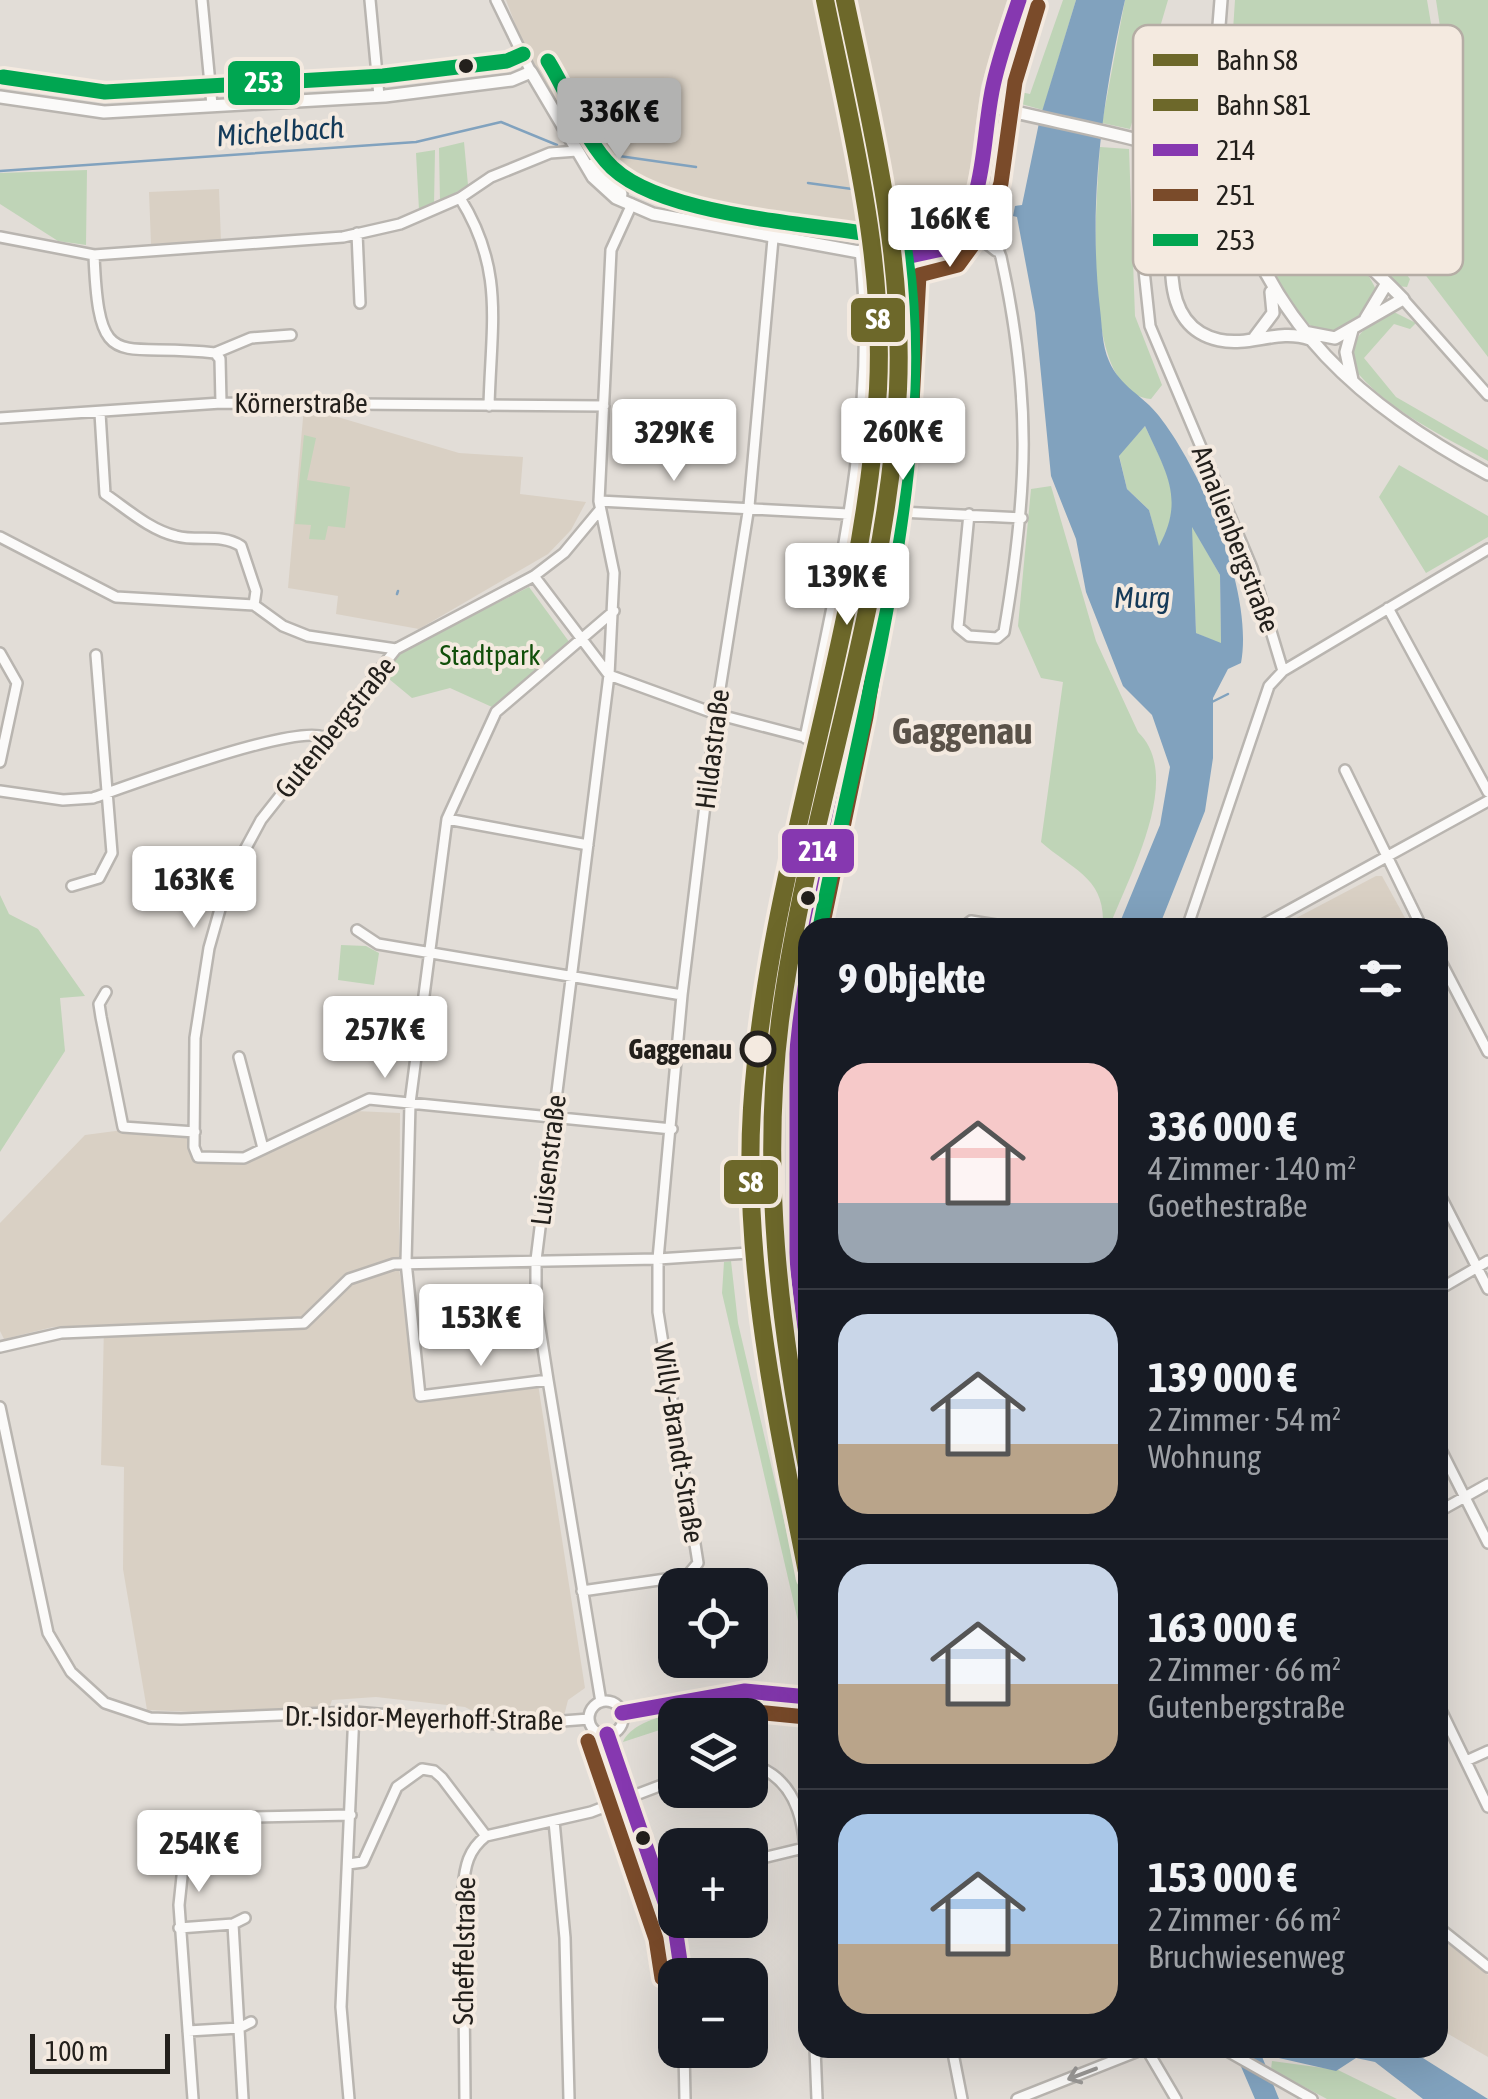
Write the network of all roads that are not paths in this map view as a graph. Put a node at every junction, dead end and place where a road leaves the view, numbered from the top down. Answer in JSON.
{"nodes":[{"id":1,"x":202,"y":0,"type":"edge"},
{"id":2,"x":370,"y":0,"type":"edge"},
{"id":3,"x":496,"y":0,"type":"edge"},
{"id":4,"x":1020,"y":0,"type":"edge"},
{"id":5,"x":1221,"y":0,"type":"edge"},
{"id":6,"x":1219,"y":25,"type":"edge"},
{"id":7,"x":531,"y":72,"type":"junction"},
{"id":8,"x":379,"y":96,"type":"junction"},
{"id":9,"x":0,"y":97,"type":"edge"},
{"id":10,"x":212,"y":105,"type":"junction"},
{"id":11,"x":990,"y":106,"type":"junction"},
{"id":12,"x":1022,"y":114,"type":"junction"},
{"id":13,"x":988,"y":140,"type":"junction"},
{"id":14,"x":1133,"y":142,"type":"edge"},
{"id":15,"x":577,"y":151,"type":"junction"},
{"id":16,"x":460,"y":198,"type":"junction"},
{"id":17,"x":632,"y":204,"type":"junction"},
{"id":18,"x":967,"y":221,"type":"junction"},
{"id":19,"x":357,"y":233,"type":"junction"},
{"id":20,"x":0,"y":237,"type":"edge"},
{"id":21,"x":773,"y":239,"type":"junction"},
{"id":22,"x":890,"y":249,"type":"junction"},
{"id":23,"x":860,"y":250,"type":"junction"},
{"id":24,"x":94,"y":254,"type":"junction"},
{"id":25,"x":901,"y":258,"type":"junction"},
{"id":26,"x":1145,"y":275,"type":"edge"},
{"id":27,"x":1171,"y":275,"type":"edge"},
{"id":28,"x":1265,"y":275,"type":"edge"},
{"id":29,"x":1378,"y":275,"type":"edge"},
{"id":30,"x":1269,"y":283,"type":"junction"},
{"id":31,"x":1387,"y":283,"type":"junction"},
{"id":32,"x":1403,"y":299,"type":"junction"},
{"id":33,"x":360,"y":303,"type":"dead end"},
{"id":34,"x":894,"y":304,"type":"junction"},
{"id":35,"x":1366,"y":318,"type":"junction"},
{"id":36,"x":1352,"y":330,"type":"junction"},
{"id":37,"x":291,"y":335,"type":"dead end"},
{"id":38,"x":1307,"y":336,"type":"junction"},
{"id":39,"x":1254,"y":337,"type":"junction"},
{"id":40,"x":215,"y":353,"type":"junction"},
{"id":41,"x":1352,"y":384,"type":"junction"},
{"id":42,"x":1488,"y":395,"type":"edge"},
{"id":43,"x":221,"y":403,"type":"junction"},
{"id":44,"x":489,"y":406,"type":"junction"},
{"id":45,"x":604,"y":406,"type":"junction"},
{"id":46,"x":100,"y":414,"type":"junction"},
{"id":47,"x":0,"y":418,"type":"edge"},
{"id":48,"x":1488,"y":474,"type":"edge"},
{"id":49,"x":599,"y":506,"type":"junction"},
{"id":50,"x":748,"y":506,"type":"junction"},
{"id":51,"x":880,"y":511,"type":"junction"},
{"id":52,"x":848,"y":514,"type":"junction"},
{"id":53,"x":969,"y":514,"type":"junction"},
{"id":54,"x":1022,"y":518,"type":"junction"},
{"id":55,"x":0,"y":536,"type":"edge"},
{"id":56,"x":1488,"y":548,"type":"edge"},
{"id":57,"x":534,"y":576,"type":"junction"},
{"id":58,"x":254,"y":605,"type":"junction"},
{"id":59,"x":1388,"y":608,"type":"junction"},
{"id":60,"x":614,"y":611,"type":"junction"},
{"id":61,"x":582,"y":642,"type":"junction"},
{"id":62,"x":396,"y":649,"type":"junction"},
{"id":63,"x":0,"y":653,"type":"edge"},
{"id":64,"x":96,"y":655,"type":"dead end"},
{"id":65,"x":1282,"y":671,"type":"junction"},
{"id":66,"x":610,"y":675,"type":"junction"},
{"id":67,"x":716,"y":714,"type":"junction"},
{"id":68,"x":323,"y":737,"type":"junction"},
{"id":69,"x":805,"y":738,"type":"junction"},
{"id":70,"x":840,"y":746,"type":"junction"},
{"id":71,"x":0,"y":762,"type":"edge"},
{"id":72,"x":1345,"y":770,"type":"dead end"},
{"id":73,"x":0,"y":790,"type":"edge"},
{"id":74,"x":1488,"y":792,"type":"edge"},
{"id":75,"x":108,"y":793,"type":"junction"},
{"id":76,"x":1488,"y":801,"type":"edge"},
{"id":77,"x":447,"y":819,"type":"junction"},
{"id":78,"x":588,"y":845,"type":"junction"},
{"id":79,"x":1386,"y":857,"type":"junction"},
{"id":80,"x":72,"y":886,"type":"dead end"},
{"id":81,"x":802,"y":918,"type":"edge"},
{"id":82,"x":1190,"y":918,"type":"edge"},
{"id":83,"x":1275,"y":918,"type":"edge"},
{"id":84,"x":1417,"y":918,"type":"edge"},
{"id":85,"x":356,"y":930,"type":"dead end"},
{"id":86,"x":428,"y":950,"type":"junction"},
{"id":87,"x":1448,"y":975,"type":"edge"},
{"id":88,"x":574,"y":976,"type":"junction"},
{"id":89,"x":106,"y":992,"type":"dead end"},
{"id":90,"x":682,"y":995,"type":"junction"},
{"id":91,"x":1488,"y":1052,"type":"edge"},
{"id":92,"x":240,"y":1058,"type":"dead end"},
{"id":93,"x":410,"y":1103,"type":"junction"},
{"id":94,"x":553,"y":1116,"type":"junction"},
{"id":95,"x":672,"y":1130,"type":"junction"},
{"id":96,"x":195,"y":1132,"type":"junction"},
{"id":97,"x":263,"y":1148,"type":"junction"},
{"id":98,"x":1448,"y":1211,"type":"edge"},
{"id":99,"x":798,"y":1249,"type":"edge"},
{"id":100,"x":536,"y":1260,"type":"junction"},
{"id":101,"x":658,"y":1260,"type":"junction"},
{"id":102,"x":1488,"y":1261,"type":"edge"},
{"id":103,"x":406,"y":1262,"type":"junction"},
{"id":104,"x":1477,"y":1268,"type":"junction"},
{"id":105,"x":1448,"y":1284,"type":"edge"},
{"id":106,"x":1488,"y":1290,"type":"edge"},
{"id":107,"x":0,"y":1347,"type":"edge"},
{"id":108,"x":548,"y":1380,"type":"junction"},
{"id":109,"x":0,"y":1407,"type":"edge"},
{"id":110,"x":1448,"y":1464,"type":"edge"},
{"id":111,"x":1488,"y":1484,"type":"edge"},
{"id":112,"x":1464,"y":1497,"type":"junction"},
{"id":113,"x":1448,"y":1506,"type":"edge"},
{"id":114,"x":1488,"y":1543,"type":"edge"},
{"id":115,"x":582,"y":1592,"type":"junction"},
{"id":116,"x":798,"y":1696,"type":"edge"},
{"id":117,"x":602,"y":1702,"type":"junction"},
{"id":118,"x":354,"y":1712,"type":"junction"},
{"id":119,"x":622,"y":1713,"type":"junction"},
{"id":120,"x":589,"y":1719,"type":"junction"},
{"id":121,"x":1448,"y":1725,"type":"edge"},
{"id":122,"x":607,"y":1734,"type":"junction"},
{"id":123,"x":1488,"y":1750,"type":"edge"},
{"id":124,"x":1466,"y":1762,"type":"junction"},
{"id":125,"x":768,"y":1771,"type":"edge"},
{"id":126,"x":658,"y":1787,"type":"edge"},
{"id":127,"x":626,"y":1799,"type":"junction"},
{"id":128,"x":1488,"y":1807,"type":"edge"},
{"id":129,"x":798,"y":1809,"type":"edge"},
{"id":130,"x":351,"y":1815,"type":"junction"},
{"id":131,"x":554,"y":1821,"type":"junction"},
{"id":132,"x":486,"y":1836,"type":"junction"},
{"id":133,"x":798,"y":1849,"type":"edge"},
{"id":134,"x":768,"y":1857,"type":"edge"},
{"id":135,"x":348,"y":1864,"type":"junction"},
{"id":136,"x":658,"y":1879,"type":"edge"},
{"id":137,"x":246,"y":1918,"type":"dead end"},
{"id":138,"x":233,"y":1924,"type":"junction"},
{"id":139,"x":179,"y":1928,"type":"junction"},
{"id":140,"x":1448,"y":1935,"type":"edge"},
{"id":141,"x":1488,"y":1967,"type":"edge"},
{"id":142,"x":251,"y":2022,"type":"dead end"},
{"id":143,"x":239,"y":2028,"type":"junction"},
{"id":144,"x":188,"y":2031,"type":"junction"},
{"id":145,"x":815,"y":2058,"type":"edge"},
{"id":146,"x":954,"y":2058,"type":"edge"},
{"id":147,"x":1121,"y":2058,"type":"edge"},
{"id":148,"x":1154,"y":2058,"type":"edge"},
{"id":149,"x":1158,"y":2058,"type":"edge"},
{"id":150,"x":1240,"y":2058,"type":"edge"},
{"id":151,"x":1160,"y":2066,"type":"junction"},
{"id":152,"x":684,"y":2068,"type":"edge"},
{"id":153,"x":193,"y":2099,"type":"edge"},
{"id":154,"x":244,"y":2099,"type":"edge"},
{"id":155,"x":349,"y":2099,"type":"edge"},
{"id":156,"x":464,"y":2099,"type":"edge"},
{"id":157,"x":569,"y":2099,"type":"edge"},
{"id":158,"x":684,"y":2099,"type":"edge"},
{"id":159,"x":817,"y":2099,"type":"edge"},
{"id":160,"x":962,"y":2099,"type":"edge"},
{"id":161,"x":1017,"y":2099,"type":"edge"},
{"id":162,"x":1176,"y":2099,"type":"edge"},
{"id":163,"x":1312,"y":2099,"type":"edge"}],
"edges":[{"from":1,"to":10,"type":"street"},
{"from":2,"to":8,"type":"street"},
{"from":3,"to":7,"type":"street"},
{"from":4,"to":11,"type":"street"},
{"from":5,"to":6,"type":"main road","bridge":true},
{"from":7,"to":8,"type":"main road"},
{"from":7,"to":15,"type":"main road"},
{"from":8,"to":10,"type":"main road"},
{"from":9,"to":10,"type":"main road"},
{"from":11,"to":12,"type":"main road"},
{"from":11,"to":13,"type":"main road"},
{"from":12,"to":13,"type":"main road"},
{"from":12,"to":14,"type":"main road"},
{"from":13,"to":18,"type":"main road"},
{"from":15,"to":16,"type":"street"},
{"from":15,"to":17,"type":"main road"},
{"from":16,"to":19,"type":"street"},
{"from":16,"to":44,"type":"street"},
{"from":17,"to":21,"type":"main road"},
{"from":17,"to":45,"type":"street","name":"Luisenstraße"},
{"from":18,"to":22,"type":"main road"},
{"from":18,"to":25,"type":"main road"},
{"from":18,"to":54,"type":"street"},
{"from":19,"to":24,"type":"street"},
{"from":19,"to":33,"type":"street"},
{"from":20,"to":24,"type":"street"},
{"from":21,"to":23,"type":"main road"},
{"from":21,"to":50,"type":"street","name":"Hildastraße"},
{"from":22,"to":23,"type":"main road"},
{"from":22,"to":25,"type":"main road"},
{"from":22,"to":34,"type":"street"},
{"from":23,"to":52,"type":"street"},
{"from":24,"to":40,"type":"street"},
{"from":25,"to":34,"type":"street"},
{"from":26,"to":65,"type":"street","name":"Amalienbergstraße"},
{"from":27,"to":39,"type":"main road"},
{"from":28,"to":30,"type":"main road","bridge":true},
{"from":29,"to":31,"type":"main road"},
{"from":30,"to":38,"type":"main road"},
{"from":30,"to":39,"type":"main road"},
{"from":31,"to":32,"type":"main road"},
{"from":31,"to":35,"type":"main road"},
{"from":32,"to":35,"type":"main road"},
{"from":32,"to":42,"type":"street"},
{"from":34,"to":51,"type":"street"},
{"from":35,"to":36,"type":"main road"},
{"from":36,"to":38,"type":"main road"},
{"from":36,"to":41,"type":"main road"},
{"from":37,"to":40,"type":"street"},
{"from":38,"to":39,"type":"main road"},
{"from":38,"to":41,"type":"main road"},
{"from":40,"to":43,"type":"street"},
{"from":41,"to":48,"type":"main road"},
{"from":43,"to":44,"type":"street","name":"Körnerstraße"},
{"from":43,"to":46,"type":"street","name":"Körnerstraße"},
{"from":44,"to":45,"type":"street","name":"Körnerstraße"},
{"from":45,"to":49,"type":"street","name":"Luisenstraße"},
{"from":46,"to":47,"type":"street","name":"Körnerstraße"},
{"from":46,"to":58,"type":"street"},
{"from":49,"to":50,"type":"street"},
{"from":49,"to":57,"type":"street","name":"Gutenbergstraße"},
{"from":49,"to":60,"type":"street","name":"Luisenstraße"},
{"from":50,"to":52,"type":"street"},
{"from":50,"to":67,"type":"street","name":"Hildastraße"},
{"from":51,"to":53,"type":"street"},
{"from":51,"to":70,"type":"street"},
{"from":52,"to":69,"type":"street"},
{"from":53,"to":54,"type":"street"},
{"from":53,"to":54,"type":"street"},
{"from":55,"to":58,"type":"street"},
{"from":56,"to":59,"type":"street"},
{"from":57,"to":61,"type":"street"},
{"from":57,"to":62,"type":"street","name":"Gutenbergstraße"},
{"from":58,"to":62,"type":"street"},
{"from":59,"to":65,"type":"street"},
{"from":59,"to":74,"type":"street"},
{"from":60,"to":61,"type":"street"},
{"from":60,"to":66,"type":"street","name":"Luisenstraße"},
{"from":61,"to":66,"type":"street"},
{"from":61,"to":77,"type":"street"},
{"from":62,"to":68,"type":"street","name":"Gutenbergstraße"},
{"from":63,"to":71,"type":"street"},
{"from":64,"to":75,"type":"street"},
{"from":65,"to":82,"type":"street","name":"Amalienbergstraße"},
{"from":66,"to":67,"type":"street"},
{"from":66,"to":78,"type":"street","name":"Luisenstraße"},
{"from":67,"to":69,"type":"street"},
{"from":67,"to":90,"type":"street","name":"Hildastraße"},
{"from":68,"to":75,"type":"street"},
{"from":68,"to":96,"type":"street","name":"Gutenbergstraße"},
{"from":69,"to":70,"type":"street"},
{"from":70,"to":81,"type":"street"},
{"from":72,"to":79,"type":"street"},
{"from":73,"to":75,"type":"street"},
{"from":75,"to":80,"type":"street"},
{"from":76,"to":79,"type":"street"},
{"from":77,"to":78,"type":"street"},
{"from":77,"to":86,"type":"street"},
{"from":78,"to":88,"type":"street","name":"Luisenstraße"},
{"from":79,"to":83,"type":"street"},
{"from":79,"to":84,"type":"street"},
{"from":85,"to":86,"type":"street"},
{"from":86,"to":88,"type":"street"},
{"from":86,"to":93,"type":"street"},
{"from":87,"to":91,"type":"street"},
{"from":88,"to":90,"type":"street"},
{"from":88,"to":94,"type":"street","name":"Luisenstraße"},
{"from":89,"to":96,"type":"street"},
{"from":90,"to":95,"type":"street","name":"Hildastraße"},
{"from":92,"to":97,"type":"street"},
{"from":93,"to":94,"type":"street"},
{"from":93,"to":97,"type":"street"},
{"from":93,"to":103,"type":"street"},
{"from":94,"to":95,"type":"street"},
{"from":94,"to":100,"type":"street","name":"Luisenstraße"},
{"from":95,"to":101,"type":"street","name":"Hildastraße"},
{"from":96,"to":97,"type":"street","name":"Gutenbergstraße"},
{"from":98,"to":104,"type":"street"},
{"from":99,"to":101,"type":"street"},
{"from":100,"to":101,"type":"street"},
{"from":100,"to":103,"type":"street"},
{"from":100,"to":108,"type":"street","name":"Luisenstraße"},
{"from":101,"to":115,"type":"street","name":"Willy-Brandt-Straße"},
{"from":102,"to":104,"type":"street"},
{"from":103,"to":107,"type":"street"},
{"from":103,"to":108,"type":"street"},
{"from":104,"to":105,"type":"street"},
{"from":104,"to":106,"type":"street"},
{"from":108,"to":115,"type":"street","name":"Luisenstraße"},
{"from":109,"to":118,"type":"street","name":"Dr.-Isidor-Meyerhoff-Straße"},
{"from":110,"to":112,"type":"street"},
{"from":111,"to":112,"type":"street"},
{"from":112,"to":113,"type":"street"},
{"from":112,"to":114,"type":"street"},
{"from":115,"to":117,"type":"street","name":"Luisenstraße"},
{"from":116,"to":119,"type":"street"},
{"from":117,"to":119,"type":"street","name":"Dr.-Isidor-Meyerhoff-Straße"},
{"from":117,"to":120,"type":"street","name":"Dr.-Isidor-Meyerhoff-Straße"},
{"from":118,"to":120,"type":"street","name":"Dr.-Isidor-Meyerhoff-Straße"},
{"from":118,"to":130,"type":"street"},
{"from":119,"to":122,"type":"street"},
{"from":120,"to":122,"type":"street","name":"Dr.-Isidor-Meyerhoff-Straße"},
{"from":121,"to":124,"type":"street"},
{"from":122,"to":127,"type":"street"},
{"from":123,"to":124,"type":"street"},
{"from":124,"to":128,"type":"street"},
{"from":125,"to":129,"type":"street"},
{"from":126,"to":127,"type":"street"},
{"from":127,"to":131,"type":"street"},
{"from":127,"to":136,"type":"street"},
{"from":130,"to":135,"type":"street"},
{"from":130,"to":139,"type":"street"},
{"from":131,"to":132,"type":"street"},
{"from":131,"to":157,"type":"street"},
{"from":132,"to":135,"type":"street"},
{"from":132,"to":156,"type":"street","name":"Scheffelstraße"},
{"from":133,"to":134,"type":"street"},
{"from":135,"to":155,"type":"street"},
{"from":137,"to":138,"type":"street"},
{"from":138,"to":139,"type":"street"},
{"from":138,"to":143,"type":"street"},
{"from":139,"to":144,"type":"street"},
{"from":140,"to":141,"type":"street"},
{"from":142,"to":143,"type":"street"},
{"from":143,"to":144,"type":"street"},
{"from":143,"to":154,"type":"street"},
{"from":144,"to":153,"type":"street"},
{"from":145,"to":159,"type":"street"},
{"from":146,"to":160,"type":"street"},
{"from":147,"to":161,"type":"street","one_way":true},
{"from":148,"to":151,"type":"street"},
{"from":149,"to":151,"type":"street"},
{"from":150,"to":163,"type":"street"},
{"from":151,"to":162,"type":"street"},
{"from":152,"to":158,"type":"street"}]}
